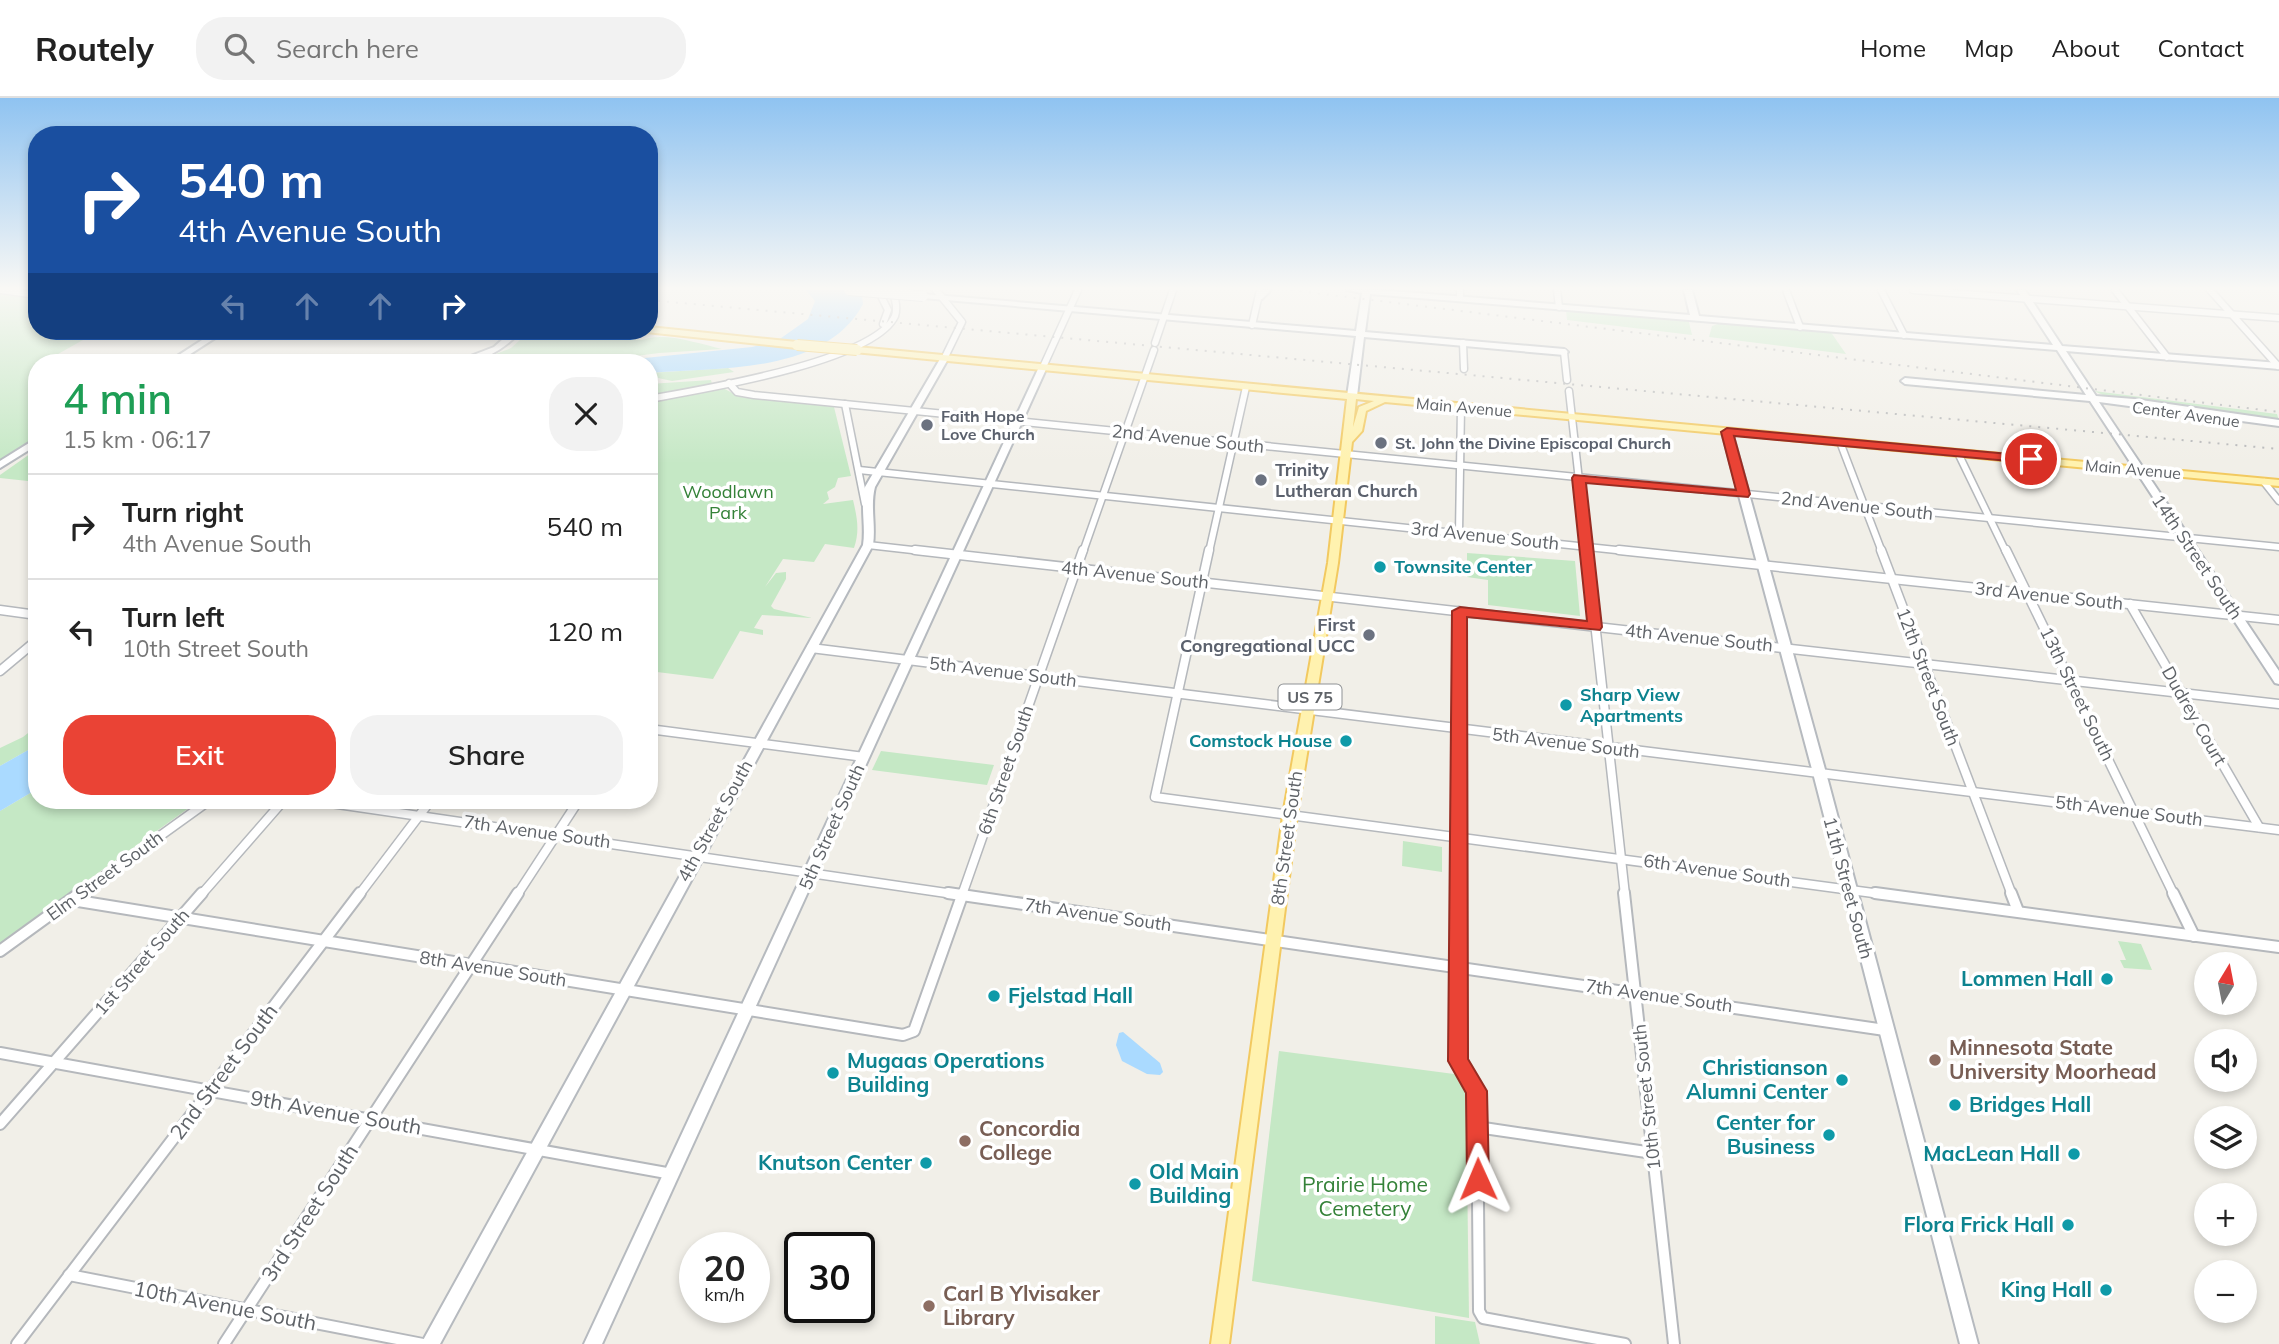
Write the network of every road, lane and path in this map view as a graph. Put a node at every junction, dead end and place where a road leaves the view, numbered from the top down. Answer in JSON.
{"nodes":[{"id":1,"x":828,"y":348,"type":"edge"},
{"id":2,"x":845,"y":348,"type":"edge"},
{"id":3,"x":949,"y":348,"type":"edge"},
{"id":4,"x":1051,"y":348,"type":"edge"},
{"id":5,"x":1154,"y":348,"type":"edge"},
{"id":6,"x":1359,"y":348,"type":"edge"},
{"id":7,"x":1463,"y":348,"type":"edge"},
{"id":8,"x":1521,"y":348,"type":"edge"},
{"id":9,"x":2059,"y":348,"type":"edge"},
{"id":10,"x":2084,"y":348,"type":"edge"},
{"id":11,"x":2160,"y":348,"type":"edge"},
{"id":12,"x":2262,"y":348,"type":"edge"},
{"id":13,"x":1564,"y":352,"type":"joint"},
{"id":14,"x":2165,"y":355,"type":"junction"},
{"id":15,"x":944,"y":359,"type":"junction"},
{"id":16,"x":2277,"y":364,"type":"edge"},
{"id":17,"x":1042,"y":367,"type":"junction"},
{"id":18,"x":1464,"y":369,"type":"dead end"},
{"id":19,"x":1145,"y":377,"type":"junction"},
{"id":20,"x":1567,"y":380,"type":"dead end"},
{"id":21,"x":1905,"y":381,"type":"dead end"},
{"id":22,"x":729,"y":383,"type":"junction"},
{"id":23,"x":1246,"y":387,"type":"junction"},
{"id":24,"x":1569,"y":391,"type":"dead end"},
{"id":25,"x":1352,"y":396,"type":"junction"},
{"id":26,"x":658,"y":397,"type":"edge"},
{"id":27,"x":2093,"y":399,"type":"junction"},
{"id":28,"x":1391,"y":400,"type":"junction"},
{"id":29,"x":845,"y":404,"type":"junction"},
{"id":30,"x":1461,"y":407,"type":"junction"},
{"id":31,"x":2133,"y":407,"type":"junction"},
{"id":32,"x":914,"y":411,"type":"junction"},
{"id":33,"x":1572,"y":417,"type":"junction"},
{"id":34,"x":2106,"y":419,"type":"junction"},
{"id":35,"x":1018,"y":422,"type":"junction"},
{"id":36,"x":2279,"y":425,"type":"edge"},
{"id":37,"x":1727,"y":432,"type":"junction"},
{"id":38,"x":1125,"y":433,"type":"junction"},
{"id":39,"x":1348,"y":440,"type":"junction"},
{"id":40,"x":1840,"y":442,"type":"junction"},
{"id":41,"x":1234,"y":443,"type":"junction"},
{"id":42,"x":28,"y":447,"type":"edge"},
{"id":43,"x":1958,"y":453,"type":"junction"},
{"id":44,"x":1346,"y":455,"type":"junction"},
{"id":45,"x":0,"y":465,"type":"edge"},
{"id":46,"x":1460,"y":466,"type":"junction"},
{"id":47,"x":2139,"y":469,"type":"junction"},
{"id":48,"x":859,"y":470,"type":"junction"},
{"id":49,"x":878,"y":472,"type":"junction"},
{"id":50,"x":1579,"y":478,"type":"junction"},
{"id":51,"x":2264,"y":482,"type":"junction"},
{"id":52,"x":2279,"y":483,"type":"edge"},
{"id":53,"x":991,"y":484,"type":"junction"},
{"id":54,"x":1744,"y":494,"type":"junction"},
{"id":55,"x":1102,"y":496,"type":"junction"},
{"id":56,"x":2279,"y":501,"type":"edge"},
{"id":57,"x":866,"y":505,"type":"junction"},
{"id":58,"x":1865,"y":506,"type":"junction"},
{"id":59,"x":1218,"y":508,"type":"junction"},
{"id":60,"x":1992,"y":519,"type":"junction"},
{"id":61,"x":1338,"y":521,"type":"junction"},
{"id":62,"x":1459,"y":533,"type":"junction"},
{"id":63,"x":2185,"y":537,"type":"junction"},
{"id":64,"x":868,"y":545,"type":"junction"},
{"id":65,"x":1586,"y":547,"type":"junction"},
{"id":66,"x":2279,"y":547,"type":"edge"},
{"id":67,"x":956,"y":555,"type":"junction"},
{"id":68,"x":1763,"y":566,"type":"junction"},
{"id":69,"x":1077,"y":568,"type":"junction"},
{"id":70,"x":1892,"y":579,"type":"junction"},
{"id":71,"x":1200,"y":582,"type":"junction"},
{"id":72,"x":2028,"y":593,"type":"junction"},
{"id":73,"x":1327,"y":596,"type":"junction"},
{"id":74,"x":2130,"y":604,"type":"junction"},
{"id":75,"x":0,"y":610,"type":"edge"},
{"id":76,"x":1460,"y":611,"type":"junction"},
{"id":77,"x":28,"y":614,"type":"edge"},
{"id":78,"x":2236,"y":615,"type":"junction"},
{"id":79,"x":2279,"y":620,"type":"edge"},
{"id":80,"x":1595,"y":627,"type":"junction"},
{"id":81,"x":28,"y":648,"type":"edge"},
{"id":82,"x":811,"y":648,"type":"junction"},
{"id":83,"x":1784,"y":648,"type":"junction"},
{"id":84,"x":909,"y":661,"type":"junction"},
{"id":85,"x":1923,"y":663,"type":"junction"},
{"id":86,"x":0,"y":671,"type":"edge"},
{"id":87,"x":1039,"y":677,"type":"junction"},
{"id":88,"x":2071,"y":680,"type":"junction"},
{"id":89,"x":2279,"y":680,"type":"edge"},
{"id":90,"x":1177,"y":693,"type":"junction"},
{"id":91,"x":2181,"y":693,"type":"junction"},
{"id":92,"x":2279,"y":704,"type":"edge"},
{"id":93,"x":1307,"y":709,"type":"junction"},
{"id":94,"x":658,"y":730,"type":"edge"},
{"id":95,"x":1459,"y":730,"type":"junction"},
{"id":96,"x":757,"y":743,"type":"junction"},
{"id":97,"x":1608,"y":748,"type":"junction"},
{"id":98,"x":864,"y":757,"type":"junction"},
{"id":99,"x":1818,"y":774,"type":"junction"},
{"id":100,"x":1972,"y":792,"type":"junction"},
{"id":101,"x":198,"y":809,"type":"edge"},
{"id":102,"x":276,"y":809,"type":"edge"},
{"id":103,"x":376,"y":809,"type":"edge"},
{"id":104,"x":424,"y":809,"type":"edge"},
{"id":105,"x":573,"y":809,"type":"edge"},
{"id":106,"x":2134,"y":811,"type":"junction"},
{"id":107,"x":420,"y":815,"type":"junction"},
{"id":108,"x":1290,"y":815,"type":"junction"},
{"id":109,"x":2259,"y":827,"type":"junction"},
{"id":110,"x":2279,"y":830,"type":"edge"},
{"id":111,"x":556,"y":835,"type":"junction"},
{"id":112,"x":1460,"y":837,"type":"junction"},
{"id":113,"x":695,"y":857,"type":"junction"},
{"id":114,"x":1620,"y":859,"type":"junction"},
{"id":115,"x":811,"y":873,"type":"junction"},
{"id":116,"x":1851,"y":889,"type":"junction"},
{"id":117,"x":962,"y":896,"type":"junction"},
{"id":118,"x":72,"y":900,"type":"junction"},
{"id":119,"x":2018,"y":911,"type":"junction"},
{"id":120,"x":181,"y":918,"type":"junction"},
{"id":121,"x":2194,"y":936,"type":"junction"},
{"id":122,"x":1274,"y":939,"type":"junction"},
{"id":123,"x":324,"y":942,"type":"junction"},
{"id":124,"x":2279,"y":947,"type":"edge"},
{"id":125,"x":0,"y":951,"type":"edge"},
{"id":126,"x":471,"y":964,"type":"junction"},
{"id":127,"x":1457,"y":966,"type":"junction"},
{"id":128,"x":623,"y":989,"type":"junction"},
{"id":129,"x":1635,"y":993,"type":"junction"},
{"id":130,"x":749,"y":1009,"type":"junction"},
{"id":131,"x":1885,"y":1030,"type":"junction"},
{"id":132,"x":914,"y":1031,"type":"joint"},
{"id":133,"x":0,"y":1053,"type":"edge"},
{"id":134,"x":55,"y":1062,"type":"junction"},
{"id":135,"x":211,"y":1091,"type":"junction"},
{"id":136,"x":371,"y":1120,"type":"junction"},
{"id":137,"x":0,"y":1124,"type":"edge"},
{"id":138,"x":1477,"y":1126,"type":"junction"},
{"id":139,"x":537,"y":1150,"type":"junction"},
{"id":140,"x":1653,"y":1153,"type":"junction"},
{"id":141,"x":671,"y":1174,"type":"junction"},
{"id":142,"x":69,"y":1275,"type":"junction"},
{"id":143,"x":247,"y":1310,"type":"junction"},
{"id":144,"x":17,"y":1344,"type":"edge"},
{"id":145,"x":224,"y":1344,"type":"edge"},
{"id":146,"x":423,"y":1344,"type":"edge"},
{"id":147,"x":430,"y":1344,"type":"edge"},
{"id":148,"x":593,"y":1344,"type":"edge"},
{"id":149,"x":1220,"y":1344,"type":"edge"},
{"id":150,"x":1625,"y":1344,"type":"edge"},
{"id":151,"x":1674,"y":1344,"type":"edge"},
{"id":152,"x":1969,"y":1344,"type":"edge"}],
"edges":[{"from":1,"to":15,"type":"main road","name":"Main Avenue","bridge":true},
{"from":2,"to":22,"type":"street"},
{"from":3,"to":15,"type":"street","name":"4th Street South"},
{"from":4,"to":17,"type":"street","name":"5th Street South"},
{"from":5,"to":19,"type":"street","name":"6th Street South"},
{"from":6,"to":25,"type":"street","name":"8th Street South"},
{"from":7,"to":18,"type":"street"},
{"from":8,"to":13,"type":"street"},
{"from":9,"to":27,"type":"street","name":"14th Street South"},
{"from":10,"to":14,"type":"street"},
{"from":11,"to":14,"type":"street"},
{"from":12,"to":16,"type":"street"},
{"from":13,"to":20,"type":"street"},
{"from":14,"to":16,"type":"street"},
{"from":15,"to":17,"type":"main road","name":"Main Avenue"},
{"from":15,"to":32,"type":"street","name":"4th Street South"},
{"from":17,"to":19,"type":"main road","name":"Main Avenue"},
{"from":17,"to":35,"type":"street","name":"5th Street South"},
{"from":19,"to":23,"type":"main road","name":"Main Avenue"},
{"from":19,"to":38,"type":"street","name":"6th Street South"},
{"from":21,"to":27,"type":"street","name":"Center Avenue"},
{"from":22,"to":26,"type":"street"},
{"from":22,"to":29,"type":"street","name":"2nd Avenue South"},
{"from":23,"to":25,"type":"main road","name":"Main Avenue"},
{"from":23,"to":41,"type":"street"},
{"from":24,"to":33,"type":"street","name":"10th Street South"},
{"from":25,"to":28,"type":"main road","name":"Main Avenue"},
{"from":25,"to":39,"type":"main road","name":"8th Street South","number":"US 75"},
{"from":27,"to":31,"type":"street","name":"Center Avenue"},
{"from":27,"to":34,"type":"street","name":"14th Street South"},
{"from":27,"to":36,"type":"street","name":"Center Avenue"},
{"from":28,"to":30,"type":"main road","name":"Main Avenue"},
{"from":28,"to":39,"type":"main road"},
{"from":29,"to":32,"type":"street","name":"2nd Avenue South"},
{"from":29,"to":48,"type":"street"},
{"from":30,"to":33,"type":"main road","name":"Main Avenue"},
{"from":30,"to":46,"type":"street"},
{"from":31,"to":34,"type":"street"},
{"from":31,"to":36,"type":"street","name":"Center Avenue"},
{"from":32,"to":35,"type":"street","name":"2nd Avenue South"},
{"from":32,"to":49,"type":"street","name":"4th Street South"},
{"from":33,"to":37,"type":"main road","name":"Main Avenue"},
{"from":33,"to":50,"type":"street","name":"10th Street South"},
{"from":34,"to":47,"type":"street","name":"14th Street South"},
{"from":35,"to":38,"type":"street","name":"2nd Avenue South"},
{"from":35,"to":53,"type":"street","name":"5th Street South"},
{"from":37,"to":40,"type":"main road","name":"Main Avenue"},
{"from":37,"to":54,"type":"street","name":"11th Street South"},
{"from":38,"to":41,"type":"street","name":"2nd Avenue South"},
{"from":38,"to":55,"type":"street","name":"6th Street South"},
{"from":39,"to":44,"type":"main road","name":"8th Street South","number":"US 75"},
{"from":40,"to":43,"type":"main road","name":"Main Avenue"},
{"from":40,"to":58,"type":"street","name":"12th Street South"},
{"from":41,"to":44,"type":"street","name":"2nd Avenue South"},
{"from":41,"to":59,"type":"street"},
{"from":42,"to":45,"type":"street"},
{"from":43,"to":47,"type":"main road","name":"Main Avenue"},
{"from":43,"to":60,"type":"street","name":"13th Street South"},
{"from":44,"to":46,"type":"street","name":"2nd Avenue South"},
{"from":44,"to":61,"type":"main road","name":"8th Street South","number":"US 75"},
{"from":46,"to":50,"type":"street","name":"2nd Avenue South"},
{"from":46,"to":62,"type":"street"},
{"from":47,"to":51,"type":"main road","name":"Main Avenue"},
{"from":47,"to":63,"type":"street","name":"14th Street South"},
{"from":48,"to":49,"type":"street","name":"3rd Avenue South"},
{"from":48,"to":57,"type":"street"},
{"from":49,"to":53,"type":"street","name":"3rd Avenue South"},
{"from":49,"to":57,"type":"street","name":"4th Street South"},
{"from":50,"to":54,"type":"street","name":"2nd Avenue South"},
{"from":50,"to":65,"type":"street","name":"10th Street South"},
{"from":51,"to":52,"type":"main road","name":"Main Avenue"},
{"from":51,"to":56,"type":"street"},
{"from":53,"to":55,"type":"street","name":"3rd Avenue South"},
{"from":53,"to":67,"type":"street","name":"5th Street South"},
{"from":54,"to":58,"type":"street","name":"2nd Avenue South"},
{"from":54,"to":68,"type":"street","name":"11th Street South"},
{"from":55,"to":59,"type":"street","name":"3rd Avenue South"},
{"from":55,"to":69,"type":"street","name":"6th Street South"},
{"from":57,"to":64,"type":"street","name":"4th Street South"},
{"from":58,"to":60,"type":"street","name":"2nd Avenue South"},
{"from":58,"to":70,"type":"street","name":"12th Street South"},
{"from":59,"to":61,"type":"street","name":"3rd Avenue South"},
{"from":59,"to":71,"type":"street"},
{"from":60,"to":63,"type":"street","name":"2nd Avenue South"},
{"from":60,"to":72,"type":"street","name":"13th Street South"},
{"from":61,"to":62,"type":"street","name":"3rd Avenue South"},
{"from":61,"to":73,"type":"main road","name":"8th Street South","number":"US 75"},
{"from":62,"to":65,"type":"street","name":"3rd Avenue South"},
{"from":63,"to":66,"type":"street","name":"2nd Avenue South"},
{"from":63,"to":78,"type":"street","name":"14th Street South"},
{"from":64,"to":67,"type":"street","name":"4th Avenue South"},
{"from":64,"to":82,"type":"street","name":"4th Street South"},
{"from":65,"to":68,"type":"street","name":"3rd Avenue South"},
{"from":65,"to":80,"type":"street","name":"10th Street South"},
{"from":67,"to":69,"type":"street","name":"4th Avenue South"},
{"from":67,"to":84,"type":"street","name":"5th Street South"},
{"from":68,"to":70,"type":"street","name":"3rd Avenue South"},
{"from":68,"to":83,"type":"street","name":"11th Street South"},
{"from":69,"to":71,"type":"street","name":"4th Avenue South"},
{"from":69,"to":87,"type":"street","name":"6th Street South"},
{"from":70,"to":72,"type":"street","name":"3rd Avenue South"},
{"from":70,"to":85,"type":"street","name":"12th Street South"},
{"from":71,"to":73,"type":"street","name":"4th Avenue South"},
{"from":71,"to":90,"type":"street"},
{"from":72,"to":74,"type":"street","name":"3rd Avenue South"},
{"from":72,"to":88,"type":"street","name":"13th Street South"},
{"from":73,"to":76,"type":"street","name":"4th Avenue South"},
{"from":73,"to":93,"type":"main road","name":"8th Street South","number":"US 75"},
{"from":74,"to":78,"type":"street","name":"3rd Avenue South"},
{"from":74,"to":91,"type":"street","name":"Dudrey Court"},
{"from":75,"to":77,"type":"street"},
{"from":76,"to":80,"type":"street","name":"4th Avenue South"},
{"from":76,"to":95,"type":"street"},
{"from":78,"to":79,"type":"street","name":"3rd Avenue South"},
{"from":78,"to":89,"type":"street","name":"14th Street South"},
{"from":80,"to":83,"type":"street","name":"4th Avenue South"},
{"from":80,"to":97,"type":"street","name":"10th Street South"},
{"from":81,"to":86,"type":"street"},
{"from":82,"to":84,"type":"street","name":"5th Avenue South"},
{"from":82,"to":96,"type":"street","name":"4th Street South"},
{"from":83,"to":85,"type":"street","name":"4th Avenue South"},
{"from":83,"to":99,"type":"street","name":"11th Street South"},
{"from":84,"to":87,"type":"street","name":"5th Avenue South"},
{"from":84,"to":98,"type":"street","name":"5th Street South"},
{"from":85,"to":88,"type":"street","name":"4th Avenue South"},
{"from":85,"to":100,"type":"street","name":"12th Street South"},
{"from":87,"to":90,"type":"street","name":"5th Avenue South"},
{"from":87,"to":117,"type":"street","name":"6th Street South"},
{"from":88,"to":91,"type":"street","name":"4th Avenue South"},
{"from":88,"to":106,"type":"street","name":"13th Street South"},
{"from":90,"to":93,"type":"street","name":"5th Avenue South"},
{"from":90,"to":108,"type":"street","name":"6th Avenue South"},
{"from":91,"to":92,"type":"street","name":"4th Avenue South"},
{"from":91,"to":109,"type":"street","name":"Dudrey Court"},
{"from":93,"to":95,"type":"street","name":"5th Avenue South"},
{"from":93,"to":108,"type":"main road","name":"8th Street South","number":"US 75"},
{"from":94,"to":96,"type":"street"},
{"from":95,"to":97,"type":"street","name":"5th Avenue South"},
{"from":95,"to":112,"type":"street"},
{"from":96,"to":98,"type":"street"},
{"from":96,"to":113,"type":"street","name":"4th Street South"},
{"from":97,"to":99,"type":"street","name":"5th Avenue South"},
{"from":97,"to":114,"type":"street","name":"10th Street South"},
{"from":98,"to":115,"type":"street","name":"5th Street South"},
{"from":99,"to":100,"type":"street","name":"5th Avenue South"},
{"from":99,"to":116,"type":"street","name":"11th Street South"},
{"from":100,"to":106,"type":"street","name":"5th Avenue South"},
{"from":100,"to":119,"type":"street","name":"12th Street South"},
{"from":101,"to":118,"type":"street","name":"Elm Street South"},
{"from":102,"to":120,"type":"street","name":"1st Street South"},
{"from":103,"to":107,"type":"street","name":"7th Avenue South"},
{"from":104,"to":107,"type":"street","name":"2nd Street South"},
{"from":105,"to":111,"type":"street","name":"3rd Street South"},
{"from":106,"to":109,"type":"street","name":"5th Avenue South"},
{"from":106,"to":121,"type":"street","name":"13th Street South"},
{"from":107,"to":111,"type":"street","name":"7th Avenue South"},
{"from":107,"to":123,"type":"street","name":"2nd Street South"},
{"from":108,"to":112,"type":"street","name":"6th Avenue South"},
{"from":108,"to":122,"type":"main road","name":"8th Street South","number":"US 75"},
{"from":109,"to":110,"type":"street","name":"5th Avenue South"},
{"from":111,"to":113,"type":"street","name":"7th Avenue South"},
{"from":111,"to":126,"type":"street","name":"3rd Street South"},
{"from":112,"to":114,"type":"street","name":"6th Avenue South"},
{"from":112,"to":127,"type":"street"},
{"from":113,"to":115,"type":"street","name":"7th Avenue South"},
{"from":113,"to":128,"type":"street","name":"4th Street South"},
{"from":114,"to":116,"type":"street","name":"6th Avenue South"},
{"from":114,"to":129,"type":"street","name":"10th Street South"},
{"from":115,"to":117,"type":"street","name":"7th Avenue South"},
{"from":115,"to":130,"type":"street","name":"5th Street South"},
{"from":116,"to":119,"type":"street","name":"6th Avenue South"},
{"from":116,"to":131,"type":"street","name":"11th Street South"},
{"from":117,"to":122,"type":"street","name":"7th Avenue South"},
{"from":117,"to":132,"type":"street","name":"6th Street South"},
{"from":118,"to":120,"type":"street","name":"8th Avenue South"},
{"from":118,"to":125,"type":"street","name":"Elm Street South"},
{"from":119,"to":121,"type":"street","name":"6th Avenue South"},
{"from":120,"to":123,"type":"street","name":"8th Avenue South"},
{"from":120,"to":134,"type":"street","name":"1st Street South"},
{"from":121,"to":124,"type":"street","name":"6th Avenue South"},
{"from":122,"to":127,"type":"street","name":"7th Avenue South"},
{"from":122,"to":149,"type":"main road","name":"8th Street South","number":"US 75"},
{"from":123,"to":126,"type":"street","name":"8th Avenue South"},
{"from":123,"to":135,"type":"street","name":"2nd Street South"},
{"from":126,"to":128,"type":"street","name":"8th Avenue South"},
{"from":126,"to":136,"type":"street","name":"3rd Street South"},
{"from":127,"to":129,"type":"street","name":"7th Avenue South"},
{"from":127,"to":138,"type":"street"},
{"from":128,"to":130,"type":"street","name":"8th Avenue South"},
{"from":128,"to":139,"type":"street","name":"4th Street South"},
{"from":129,"to":131,"type":"street","name":"7th Avenue South"},
{"from":129,"to":140,"type":"street","name":"10th Street South"},
{"from":130,"to":132,"type":"street","name":"8th Avenue South"},
{"from":130,"to":141,"type":"street","name":"5th Street South"},
{"from":131,"to":152,"type":"street","name":"11th Street South"},
{"from":133,"to":134,"type":"street","name":"9th Avenue South"},
{"from":134,"to":135,"type":"street","name":"9th Avenue South"},
{"from":134,"to":137,"type":"street","name":"1st Street South"},
{"from":135,"to":136,"type":"street","name":"9th Avenue South"},
{"from":135,"to":142,"type":"street","name":"2nd Street South"},
{"from":136,"to":139,"type":"street","name":"9th Avenue South"},
{"from":136,"to":143,"type":"street","name":"3rd Street South"},
{"from":138,"to":140,"type":"street"},
{"from":138,"to":150,"type":"street"},
{"from":139,"to":141,"type":"street","name":"9th Avenue South"},
{"from":139,"to":147,"type":"street","name":"4th Street South"},
{"from":140,"to":151,"type":"street","name":"10th Street South"},
{"from":141,"to":148,"type":"street","name":"5th Street South"},
{"from":142,"to":143,"type":"street","name":"10th Avenue South"},
{"from":142,"to":144,"type":"street","name":"2nd Street South"},
{"from":143,"to":145,"type":"street","name":"3rd Street South"},
{"from":143,"to":146,"type":"street","name":"10th Avenue South"}]}
